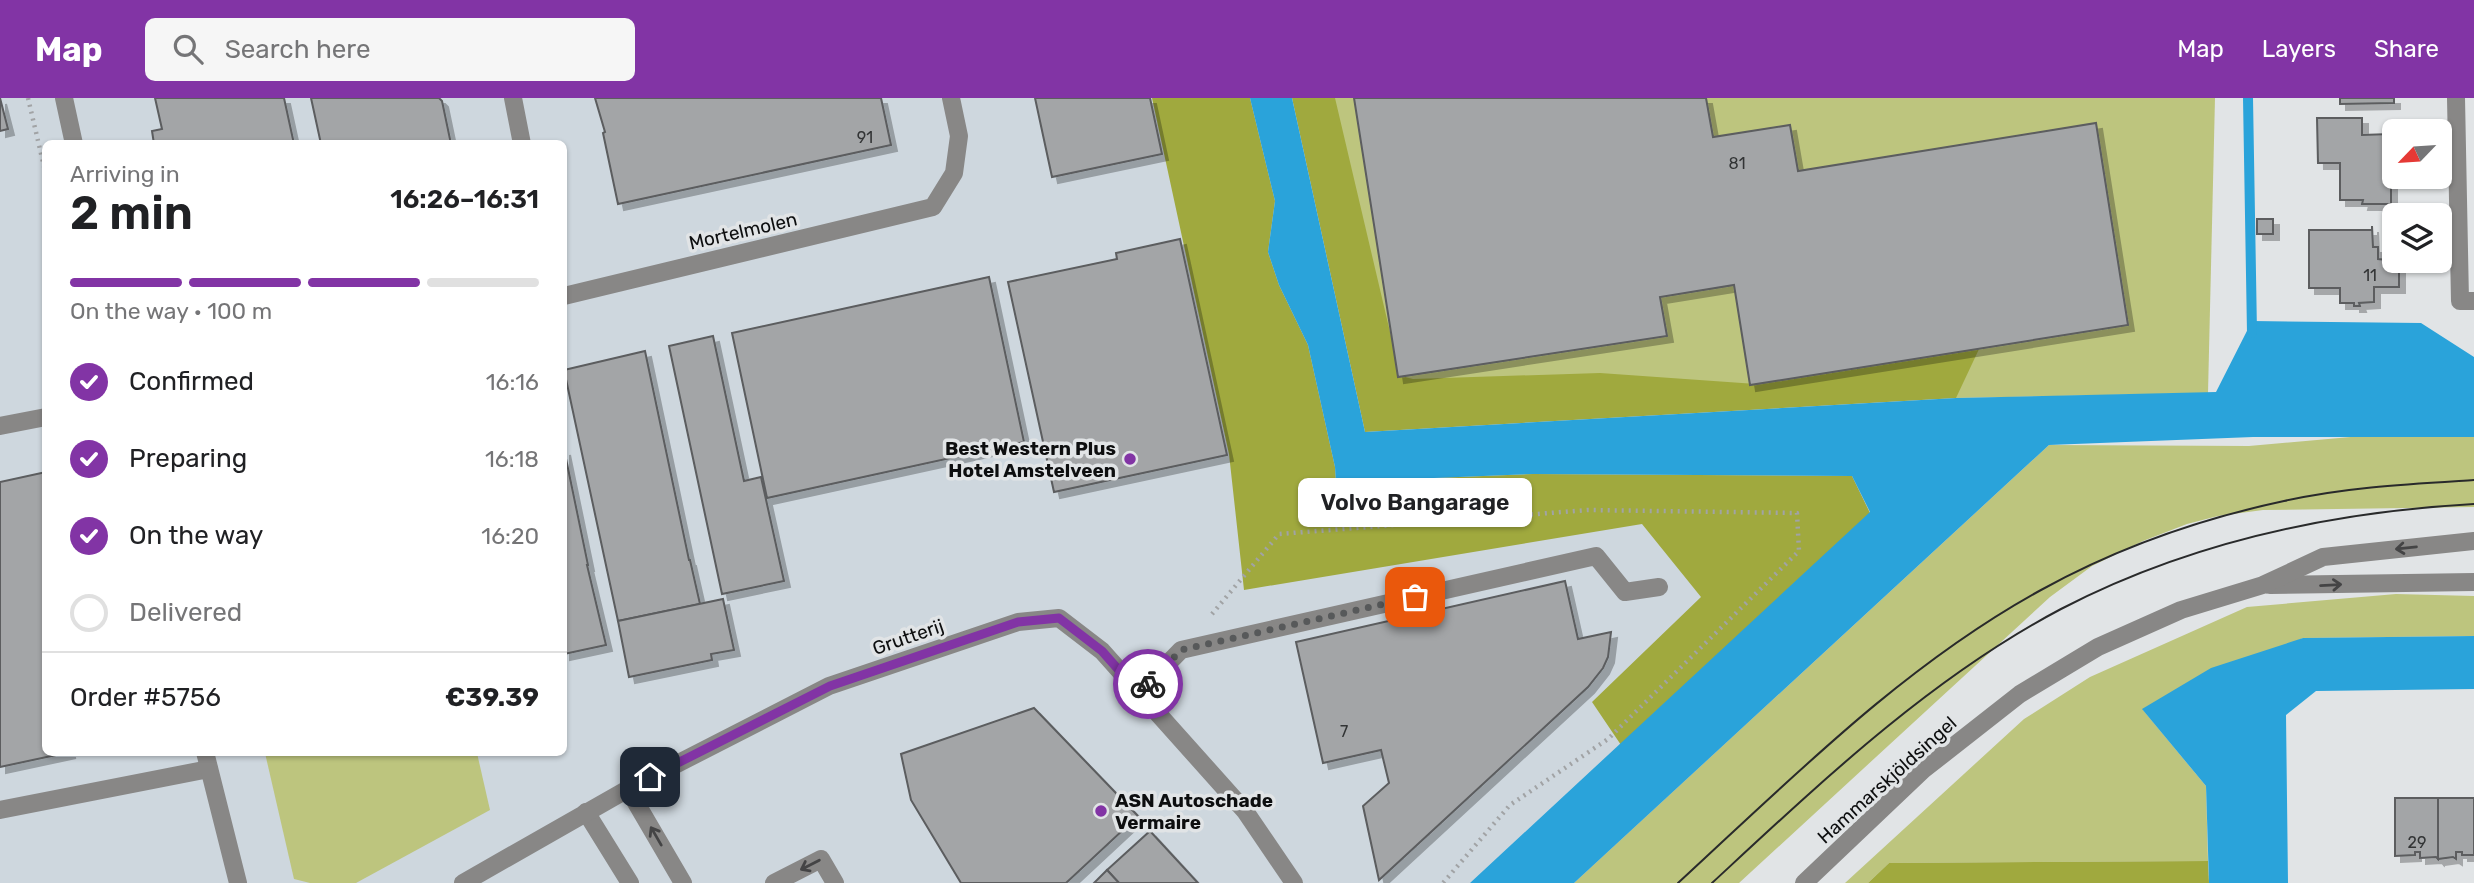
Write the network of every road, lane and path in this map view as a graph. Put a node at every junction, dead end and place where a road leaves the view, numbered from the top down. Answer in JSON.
{"nodes":[{"id":1,"x":28,"y":98,"type":"edge"},
{"id":2,"x":64,"y":98,"type":"edge"},
{"id":3,"x":513,"y":98,"type":"edge"},
{"id":4,"x":951,"y":98,"type":"edge"},
{"id":5,"x":2456,"y":98,"type":"edge"},
{"id":6,"x":73,"y":140,"type":"edge"},
{"id":7,"x":521,"y":140,"type":"edge"},
{"id":8,"x":42,"y":158,"type":"edge"},
{"id":9,"x":567,"y":295,"type":"edge"},
{"id":10,"x":2474,"y":301,"type":"edge"},
{"id":11,"x":42,"y":417,"type":"edge"},
{"id":12,"x":0,"y":426,"type":"edge"},
{"id":13,"x":2474,"y":541,"type":"edge"},
{"id":14,"x":2474,"y":582,"type":"edge"},
{"id":15,"x":2263,"y":585,"type":"junction"},
{"id":16,"x":1660,"y":587,"type":"dead end"},
{"id":17,"x":1181,"y":650,"type":"junction"},
{"id":18,"x":1139,"y":693,"type":"junction"},
{"id":19,"x":207,"y":761,"type":"edge"},
{"id":20,"x":628,"y":789,"type":"junction"},
{"id":21,"x":0,"y":810,"type":"edge"},
{"id":22,"x":586,"y":813,"type":"junction"},
{"id":23,"x":238,"y":883,"type":"edge"},
{"id":24,"x":463,"y":883,"type":"edge"},
{"id":25,"x":630,"y":883,"type":"edge"},
{"id":26,"x":683,"y":883,"type":"edge"},
{"id":27,"x":774,"y":883,"type":"edge"},
{"id":28,"x":835,"y":883,"type":"edge"},
{"id":29,"x":1294,"y":883,"type":"edge"},
{"id":30,"x":1443,"y":883,"type":"edge"},
{"id":31,"x":1804,"y":883,"type":"edge"}],
"edges":[{"from":1,"to":8,"type":"path"},
{"from":2,"to":6,"type":"street"},
{"from":3,"to":7,"type":"street"},
{"from":4,"to":9,"type":"street","name":"Mortelmolen"},
{"from":5,"to":10,"type":"street"},
{"from":11,"to":12,"type":"street"},
{"from":13,"to":15,"type":"street","name":"Hammarskjöldsingel","one_way":true},
{"from":15,"to":14,"type":"street","name":"Hammarskjöldsingel","one_way":true},
{"from":15,"to":31,"type":"street","name":"Hammarskjöldsingel"},
{"from":16,"to":17,"type":"street"},
{"from":17,"to":18,"type":"street"},
{"from":17,"to":30,"type":"path"},
{"from":18,"to":20,"type":"street","name":"Grutterij"},
{"from":18,"to":29,"type":"street","name":"Grutterij"},
{"from":19,"to":21,"type":"street"},
{"from":19,"to":23,"type":"street"},
{"from":20,"to":22,"type":"street","name":"Grutterij"},
{"from":26,"to":20,"type":"street","one_way":true},
{"from":22,"to":24,"type":"street","name":"Grutterij"},
{"from":22,"to":25,"type":"street"},
{"from":28,"to":27,"type":"street","one_way":true}]}
